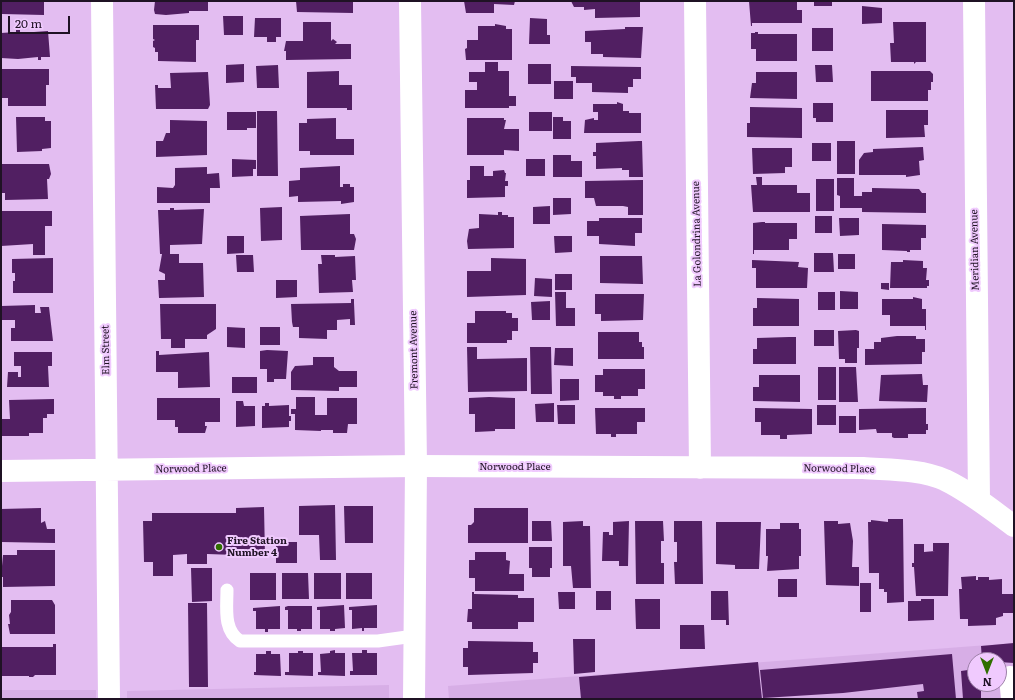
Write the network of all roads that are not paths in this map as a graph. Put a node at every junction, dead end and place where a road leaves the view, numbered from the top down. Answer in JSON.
{"nodes":[{"id":1,"x":102,"y":1,"type":"edge"},
{"id":2,"x":410,"y":1,"type":"edge"},
{"id":3,"x":695,"y":1,"type":"edge"},
{"id":4,"x":974,"y":1,"type":"edge"},
{"id":5,"x":416,"y":466,"type":"junction"},
{"id":6,"x":700,"y":468,"type":"junction"},
{"id":7,"x":108,"y":470,"type":"junction"},
{"id":8,"x":1,"y":471,"type":"edge"},
{"id":9,"x":979,"y":500,"type":"junction"},
{"id":10,"x":1014,"y":526,"type":"edge"},
{"id":11,"x":227,"y":590,"type":"dead end"},
{"id":12,"x":414,"y":636,"type":"junction"},
{"id":13,"x":1010,"y":677,"type":"dead end"},
{"id":14,"x":109,"y":699,"type":"edge"},
{"id":15,"x":414,"y":699,"type":"edge"},
{"id":16,"x":1012,"y":699,"type":"edge"}],
"edges":[{"from":1,"to":7,"type":"street","name":"Elm Street"},
{"from":2,"to":5,"type":"street","name":"Fremont Avenue"},
{"from":3,"to":6,"type":"street","name":"La Golondrina Avenue"},
{"from":4,"to":9,"type":"street","name":"Meridian Avenue"},
{"from":5,"to":6,"type":"street","name":"Norwood Place"},
{"from":5,"to":7,"type":"street","name":"Norwood Place"},
{"from":5,"to":12,"type":"street","name":"Fremont Avenue"},
{"from":6,"to":9,"type":"street","name":"Norwood Place"},
{"from":7,"to":8,"type":"street","name":"Norwood Place"},
{"from":7,"to":14,"type":"street","name":"Elm Street"},
{"from":9,"to":10,"type":"street","name":"Norwood Place"},
{"from":11,"to":12,"type":"lane"},
{"from":12,"to":15,"type":"street","name":"Fremont Avenue"},
{"from":13,"to":16,"type":"street"}]}
